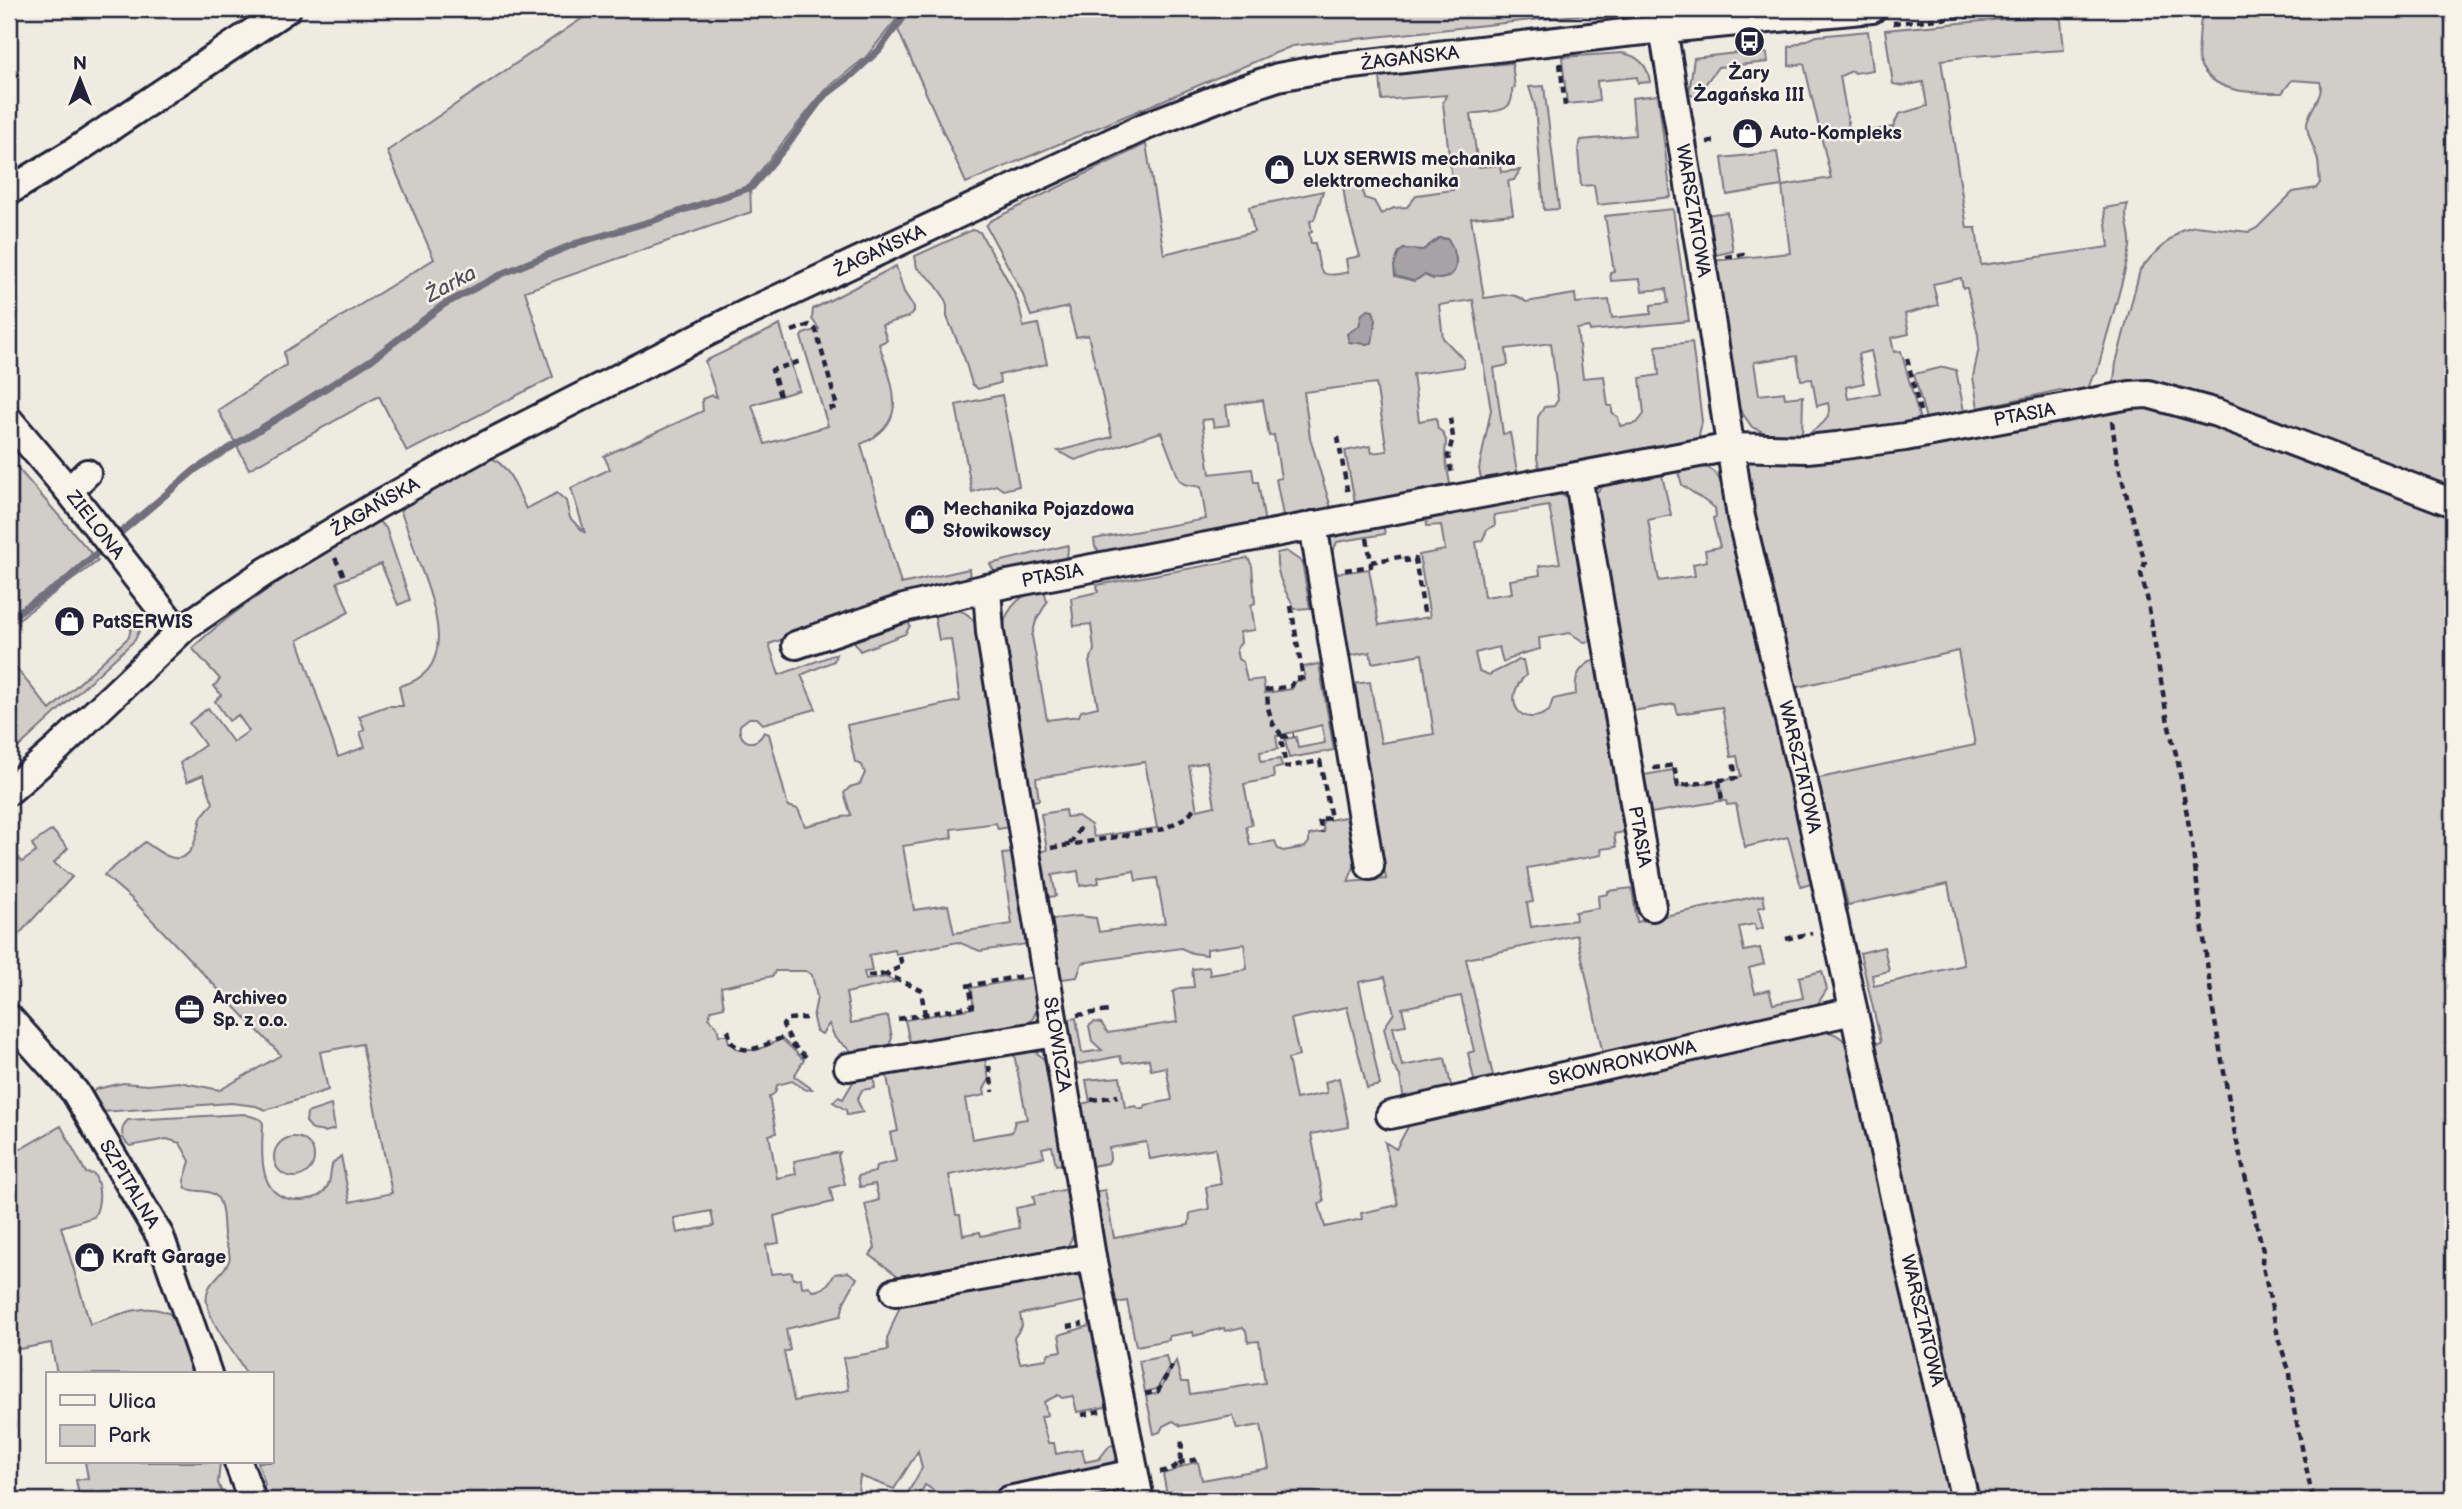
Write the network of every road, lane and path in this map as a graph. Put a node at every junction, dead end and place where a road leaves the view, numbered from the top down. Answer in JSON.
{"nodes":[{"id":1,"x":287,"y":9,"type":"edge"},
{"id":2,"x":2056,"y":9,"type":"edge"},
{"id":3,"x":1881,"y":16,"type":"edge"},
{"id":4,"x":1663,"y":29,"type":"junction"},
{"id":5,"x":1559,"y":55,"type":"dead end"},
{"id":6,"x":1565,"y":106,"type":"dead end"},
{"id":7,"x":9,"y":191,"type":"edge"},
{"id":8,"x":792,"y":331,"type":"dead end"},
{"id":9,"x":1907,"y":358,"type":"dead end"},
{"id":10,"x":801,"y":361,"type":"dead end"},
{"id":11,"x":780,"y":396,"type":"dead end"},
{"id":12,"x":2112,"y":397,"type":"junction"},
{"id":13,"x":824,"y":410,"type":"dead end"},
{"id":14,"x":1450,"y":418,"type":"dead end"},
{"id":15,"x":9,"y":420,"type":"edge"},
{"id":16,"x":1926,"y":432,"type":"junction"},
{"id":17,"x":1338,"y":437,"type":"dead end"},
{"id":18,"x":1731,"y":447,"type":"junction"},
{"id":19,"x":1578,"y":477,"type":"junction"},
{"id":20,"x":1457,"y":499,"type":"junction"},
{"id":21,"x":2453,"y":503,"type":"edge"},
{"id":22,"x":1313,"y":526,"type":"junction"},
{"id":23,"x":1360,"y":527,"type":"junction"},
{"id":24,"x":1371,"y":562,"type":"junction"},
{"id":25,"x":1341,"y":571,"type":"dead end"},
{"id":26,"x":987,"y":588,"type":"junction"},
{"id":27,"x":1291,"y":606,"type":"dead end"},
{"id":28,"x":1424,"y":612,"type":"dead end"},
{"id":29,"x":179,"y":632,"type":"junction"},
{"id":30,"x":796,"y":645,"type":"dead end"},
{"id":31,"x":1294,"y":735,"type":"dead end"},
{"id":32,"x":1281,"y":737,"type":"junction"},
{"id":33,"x":1654,"y":758,"type":"dead end"},
{"id":34,"x":1733,"y":760,"type":"dead end"},
{"id":35,"x":1719,"y":780,"type":"junction"},
{"id":36,"x":9,"y":791,"type":"edge"},
{"id":37,"x":1722,"y":801,"type":"dead end"},
{"id":38,"x":1194,"y":808,"type":"dead end"},
{"id":39,"x":1083,"y":824,"type":"dead end"},
{"id":40,"x":1322,"y":833,"type":"dead end"},
{"id":41,"x":1069,"y":845,"type":"junction"},
{"id":42,"x":1026,"y":852,"type":"junction"},
{"id":43,"x":1370,"y":866,"type":"dead end"},
{"id":44,"x":1652,"y":907,"type":"dead end"},
{"id":45,"x":1813,"y":933,"type":"dead end"},
{"id":46,"x":1786,"y":939,"type":"dead end"},
{"id":47,"x":900,"y":957,"type":"dead end"},
{"id":48,"x":1045,"y":972,"type":"junction"},
{"id":49,"x":886,"y":974,"type":"junction"},
{"id":50,"x":868,"y":976,"type":"dead end"},
{"id":51,"x":1853,"y":1011,"type":"junction"},
{"id":52,"x":925,"y":1015,"type":"junction"},
{"id":53,"x":9,"y":1018,"type":"edge"},
{"id":54,"x":806,"y":1018,"type":"dead end"},
{"id":55,"x":898,"y":1019,"type":"dead end"},
{"id":56,"x":728,"y":1030,"type":"dead end"},
{"id":57,"x":1055,"y":1033,"type":"junction"},
{"id":58,"x":788,"y":1036,"type":"junction"},
{"id":59,"x":806,"y":1058,"type":"dead end"},
{"id":60,"x":848,"y":1067,"type":"dead end"},
{"id":61,"x":1390,"y":1115,"type":"dead end"},
{"id":62,"x":1092,"y":1257,"type":"junction"},
{"id":63,"x":19,"y":1287,"type":"dead end"},
{"id":64,"x":9,"y":1289,"type":"edge"},
{"id":65,"x":895,"y":1292,"type":"dead end"},
{"id":66,"x":1172,"y":1366,"type":"dead end"},
{"id":67,"x":207,"y":1372,"type":"edge"},
{"id":68,"x":1120,"y":1399,"type":"junction"},
{"id":69,"x":1182,"y":1437,"type":"dead end"},
{"id":70,"x":1199,"y":1460,"type":"dead end"},
{"id":71,"x":239,"y":1464,"type":"edge"},
{"id":72,"x":1178,"y":1465,"type":"junction"},
{"id":73,"x":1137,"y":1483,"type":"edge"},
{"id":74,"x":252,"y":1500,"type":"edge"},
{"id":75,"x":1009,"y":1500,"type":"edge"},
{"id":76,"x":1965,"y":1500,"type":"edge"},
{"id":77,"x":2313,"y":1500,"type":"edge"}],
"edges":[{"from":1,"to":7,"type":"street"},
{"from":2,"to":3,"type":"path"},
{"from":3,"to":4,"type":"street","name":"ŻAGAŃSKA"},
{"from":4,"to":18,"type":"street","name":"WARSZTATOWA"},
{"from":4,"to":29,"type":"street","name":"ŻAGAŃSKA"},
{"from":5,"to":6,"type":"path"},
{"from":8,"to":13,"type":"path"},
{"from":9,"to":16,"type":"path"},
{"from":10,"to":11,"type":"path"},
{"from":12,"to":16,"type":"street","name":"PTASIA"},
{"from":12,"to":21,"type":"street","name":"PTASIA"},
{"from":12,"to":77,"type":"path"},
{"from":14,"to":20,"type":"path"},
{"from":15,"to":29,"type":"street","name":"ZIELONA"},
{"from":16,"to":18,"type":"street","name":"PTASIA"},
{"from":17,"to":23,"type":"path"},
{"from":18,"to":19,"type":"street","name":"PTASIA"},
{"from":18,"to":51,"type":"street","name":"WARSZTATOWA"},
{"from":19,"to":20,"type":"street","name":"PTASIA"},
{"from":19,"to":44,"type":"street","name":"PTASIA"},
{"from":20,"to":23,"type":"street","name":"PTASIA"},
{"from":22,"to":23,"type":"street","name":"PTASIA"},
{"from":22,"to":26,"type":"street","name":"PTASIA"},
{"from":22,"to":43,"type":"street"},
{"from":23,"to":24,"type":"path"},
{"from":24,"to":25,"type":"path"},
{"from":24,"to":28,"type":"path"},
{"from":26,"to":30,"type":"street","name":"PTASIA"},
{"from":26,"to":42,"type":"street","name":"SŁOWICZA"},
{"from":27,"to":32,"type":"path"},
{"from":29,"to":36,"type":"street","name":"ŻAGAŃSKA"},
{"from":31,"to":32,"type":"path"},
{"from":32,"to":40,"type":"path"},
{"from":33,"to":35,"type":"path"},
{"from":34,"to":35,"type":"path"},
{"from":35,"to":37,"type":"path"},
{"from":38,"to":41,"type":"path"},
{"from":39,"to":41,"type":"path"},
{"from":41,"to":42,"type":"path"},
{"from":42,"to":48,"type":"street","name":"SŁOWICZA"},
{"from":45,"to":46,"type":"path"},
{"from":47,"to":49,"type":"path"},
{"from":48,"to":52,"type":"path"},
{"from":48,"to":57,"type":"street","name":"SŁOWICZA"},
{"from":49,"to":50,"type":"path"},
{"from":49,"to":52,"type":"path"},
{"from":51,"to":61,"type":"street","name":"SKOWRONKOWA"},
{"from":51,"to":76,"type":"street","name":"WARSZTATOWA"},
{"from":52,"to":55,"type":"path"},
{"from":53,"to":67,"type":"street","name":"SZPITALNA"},
{"from":54,"to":58,"type":"path"},
{"from":56,"to":58,"type":"path"},
{"from":57,"to":60,"type":"street"},
{"from":57,"to":62,"type":"street","name":"SŁOWICZA"},
{"from":58,"to":59,"type":"path"},
{"from":62,"to":65,"type":"street"},
{"from":62,"to":68,"type":"street","name":"SŁOWICZA"},
{"from":63,"to":64,"type":"path"},
{"from":66,"to":68,"type":"path"},
{"from":68,"to":73,"type":"street","name":"SŁOWICZA"},
{"from":69,"to":72,"type":"path"},
{"from":70,"to":72,"type":"path"},
{"from":71,"to":74,"type":"street"},
{"from":72,"to":73,"type":"path"},
{"from":73,"to":75,"type":"street"}]}
